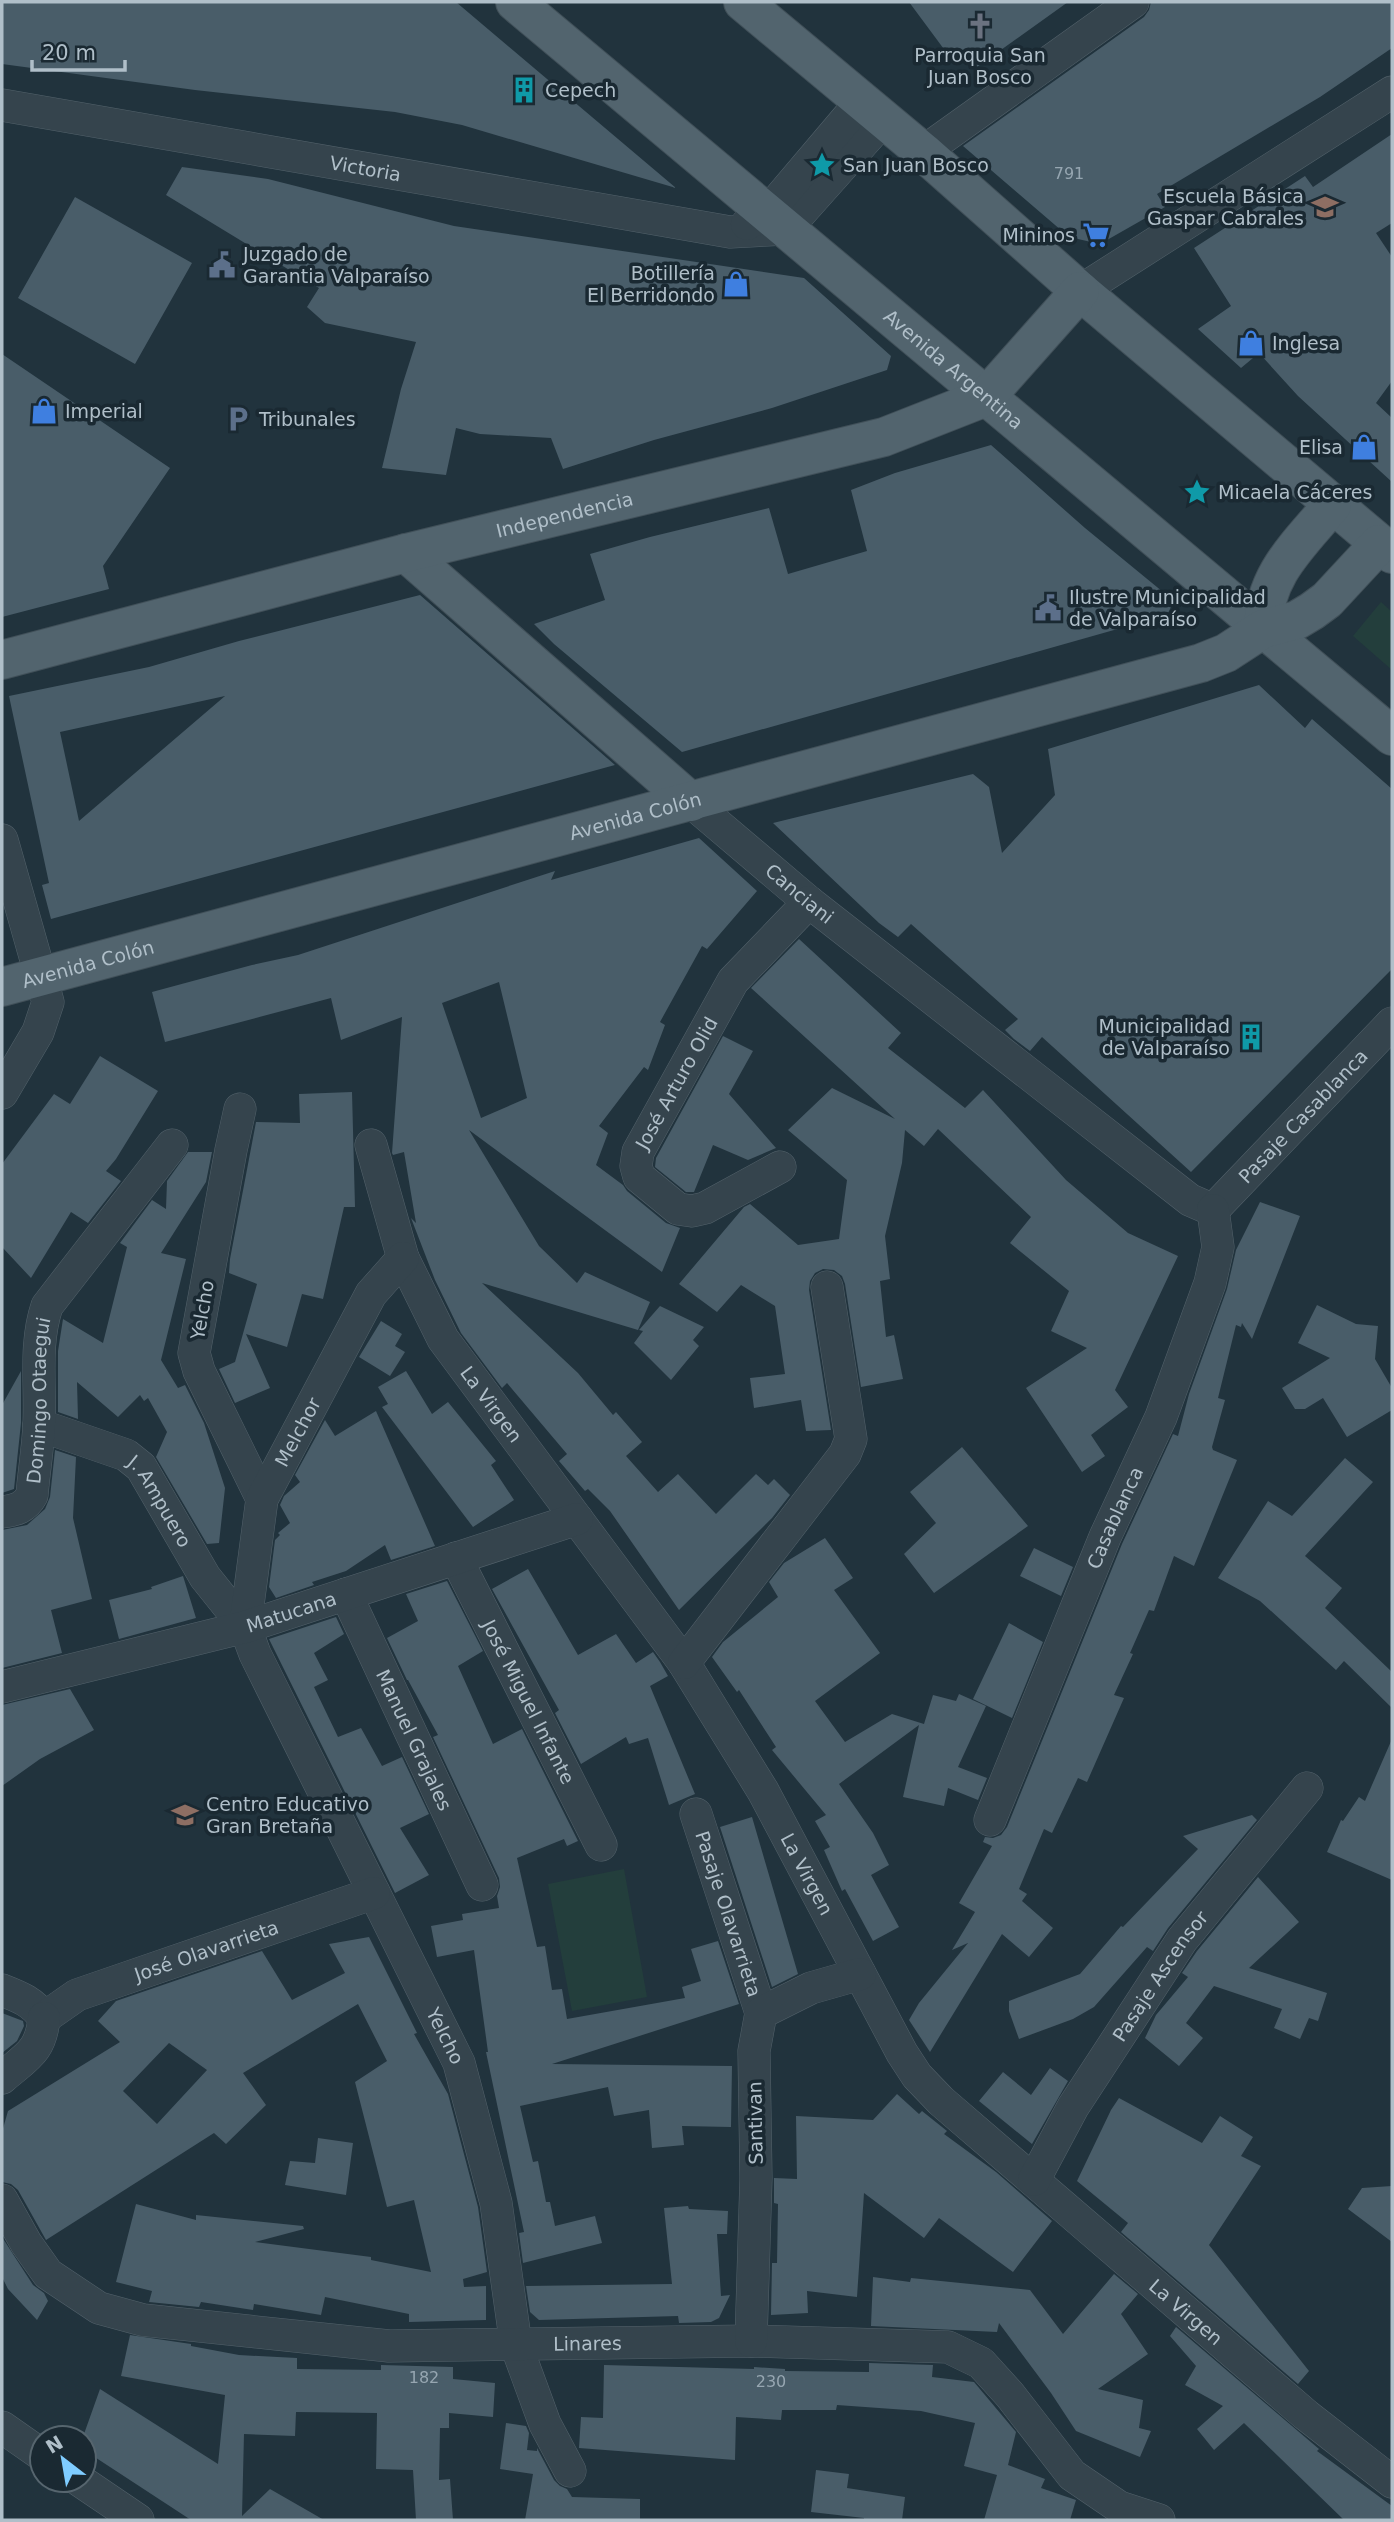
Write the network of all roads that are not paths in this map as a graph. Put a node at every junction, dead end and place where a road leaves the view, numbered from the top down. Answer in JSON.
{"nodes":[{"id":1,"x":515,"y":2,"type":"edge"},
{"id":2,"x":743,"y":2,"type":"edge"},
{"id":3,"x":1133,"y":2,"type":"edge"},
{"id":4,"x":1392,"y":92,"type":"edge"},
{"id":5,"x":2,"y":105,"type":"edge"},
{"id":6,"x":872,"y":111,"type":"junction"},
{"id":7,"x":923,"y":152,"type":"junction"},
{"id":8,"x":776,"y":221,"type":"junction"},
{"id":9,"x":1080,"y":291,"type":"junction"},
{"id":10,"x":986,"y":397,"type":"junction"},
{"id":11,"x":1332,"y":505,"type":"junction"},
{"id":12,"x":1385,"y":549,"type":"edge"},
{"id":13,"x":406,"y":553,"type":"junction"},
{"id":14,"x":1262,"y":629,"type":"junction"},
{"id":15,"x":2,"y":660,"type":"edge"},
{"id":16,"x":1392,"y":736,"type":"edge"},
{"id":17,"x":691,"y":802,"type":"junction"},
{"id":18,"x":2,"y":841,"type":"edge"},
{"id":19,"x":809,"y":902,"type":"junction"},
{"id":20,"x":42,"y":976,"type":"junction"},
{"id":21,"x":2,"y":987,"type":"edge"},
{"id":22,"x":1392,"y":1023,"type":"edge"},
{"id":23,"x":2,"y":1093,"type":"edge"},
{"id":24,"x":240,"y":1109,"type":"dead end"},
{"id":25,"x":172,"y":1145,"type":"dead end"},
{"id":26,"x":371,"y":1145,"type":"dead end"},
{"id":27,"x":780,"y":1167,"type":"dead end"},
{"id":28,"x":1213,"y":1210,"type":"junction"},
{"id":29,"x":403,"y":1258,"type":"junction"},
{"id":30,"x":827,"y":1287,"type":"dead end"},
{"id":31,"x":39,"y":1425,"type":"junction"},
{"id":32,"x":262,"y":1499,"type":"junction"},
{"id":33,"x":2,"y":1512,"type":"edge"},
{"id":34,"x":577,"y":1519,"type":"junction"},
{"id":35,"x":456,"y":1558,"type":"junction"},
{"id":36,"x":346,"y":1594,"type":"junction"},
{"id":37,"x":244,"y":1627,"type":"junction"},
{"id":38,"x":684,"y":1663,"type":"junction"},
{"id":39,"x":2,"y":1688,"type":"edge"},
{"id":40,"x":1307,"y":1787,"type":"dead end"},
{"id":41,"x":696,"y":1814,"type":"dead end"},
{"id":42,"x":990,"y":1820,"type":"dead end"},
{"id":43,"x":601,"y":1845,"type":"dead end"},
{"id":44,"x":482,"y":1885,"type":"dead end"},
{"id":45,"x":374,"y":1893,"type":"junction"},
{"id":46,"x":860,"y":1974,"type":"junction"},
{"id":47,"x":2,"y":1990,"type":"edge"},
{"id":48,"x":761,"y":2013,"type":"junction"},
{"id":49,"x":44,"y":2018,"type":"junction"},
{"id":50,"x":2,"y":2078,"type":"edge"},
{"id":51,"x":1034,"y":2180,"type":"junction"},
{"id":52,"x":2,"y":2200,"type":"edge"},
{"id":53,"x":751,"y":2341,"type":"junction"},
{"id":54,"x":516,"y":2345,"type":"junction"},
{"id":55,"x":2,"y":2427,"type":"edge"},
{"id":56,"x":28,"y":2445,"type":"edge"},
{"id":57,"x":570,"y":2471,"type":"dead end"},
{"id":58,"x":1392,"y":2482,"type":"edge"},
{"id":59,"x":98,"y":2493,"type":"edge"},
{"id":60,"x":138,"y":2520,"type":"edge"},
{"id":61,"x":1159,"y":2520,"type":"edge"}],
"edges":[{"from":1,"to":8,"type":"main road","name":"Avenida Argentina"},
{"from":2,"to":6,"type":"main road"},
{"from":3,"to":7,"type":"street"},
{"from":4,"to":9,"type":"street"},
{"from":5,"to":8,"type":"street","name":"Victoria"},
{"from":6,"to":7,"type":"main road"},
{"from":6,"to":8,"type":"street"},
{"from":7,"to":9,"type":"main road"},
{"from":8,"to":10,"type":"main road","name":"Avenida Argentina"},
{"from":9,"to":10,"type":"main road","name":"Independencia"},
{"from":9,"to":11,"type":"main road"},
{"from":10,"to":13,"type":"main road","name":"Independencia"},
{"from":10,"to":14,"type":"main road","name":"Avenida Argentina"},
{"from":11,"to":12,"type":"main road"},
{"from":11,"to":14,"type":"main road"},
{"from":12,"to":14,"type":"main road","name":"Avenida Colón"},
{"from":13,"to":15,"type":"main road","name":"Independencia"},
{"from":13,"to":17,"type":"main road","name":"Canciani"},
{"from":14,"to":16,"type":"main road","name":"Avenida Argentina"},
{"from":14,"to":17,"type":"main road","name":"Avenida Colón"},
{"from":17,"to":19,"type":"street","name":"Canciani"},
{"from":17,"to":20,"type":"main road","name":"Avenida Colón"},
{"from":18,"to":20,"type":"street"},
{"from":19,"to":27,"type":"street","name":"José Arturo Olid"},
{"from":19,"to":28,"type":"street","name":"Canciani"},
{"from":20,"to":21,"type":"main road","name":"Avenida Colón"},
{"from":20,"to":23,"type":"street"},
{"from":22,"to":28,"type":"street","name":"Pasaje Casablanca"},
{"from":24,"to":32,"type":"street","name":"Yelcho"},
{"from":25,"to":31,"type":"street","name":"Domingo Otaegui"},
{"from":26,"to":29,"type":"street","name":"La Virgen"},
{"from":28,"to":42,"type":"street","name":"Casablanca"},
{"from":29,"to":32,"type":"street","name":"Melchor"},
{"from":29,"to":34,"type":"street","name":"La Virgen"},
{"from":30,"to":38,"type":"street"},
{"from":31,"to":33,"type":"street","name":"Domingo Otaegui"},
{"from":31,"to":37,"type":"street","name":"J. Ampuero"},
{"from":32,"to":37,"type":"street","name":"Melchor"},
{"from":34,"to":35,"type":"street","name":"Matucana"},
{"from":34,"to":38,"type":"street","name":"La Virgen"},
{"from":35,"to":36,"type":"street","name":"Matucana"},
{"from":35,"to":43,"type":"street","name":"José Miguel Infante"},
{"from":36,"to":37,"type":"street","name":"Matucana"},
{"from":36,"to":44,"type":"street","name":"Manuel Grajales"},
{"from":37,"to":39,"type":"street","name":"Matucana"},
{"from":37,"to":45,"type":"street","name":"Yelcho"},
{"from":38,"to":46,"type":"street","name":"La Virgen"},
{"from":40,"to":51,"type":"street","name":"Pasaje Ascensor"},
{"from":41,"to":48,"type":"street","name":"Pasaje Olavarrieta"},
{"from":45,"to":49,"type":"street","name":"José Olavarrieta"},
{"from":45,"to":54,"type":"street","name":"Yelcho"},
{"from":46,"to":48,"type":"street"},
{"from":46,"to":51,"type":"street","name":"La Virgen"},
{"from":47,"to":49,"type":"street"},
{"from":48,"to":53,"type":"street","name":"Santivan"},
{"from":49,"to":50,"type":"street"},
{"from":51,"to":58,"type":"street","name":"La Virgen"},
{"from":52,"to":54,"type":"street","name":"Linares"},
{"from":53,"to":54,"type":"street","name":"Linares"},
{"from":53,"to":61,"type":"street","name":"Linares"},
{"from":54,"to":57,"type":"street","name":"Yelcho"},
{"from":55,"to":56,"type":"street"},
{"from":59,"to":60,"type":"street"}]}
